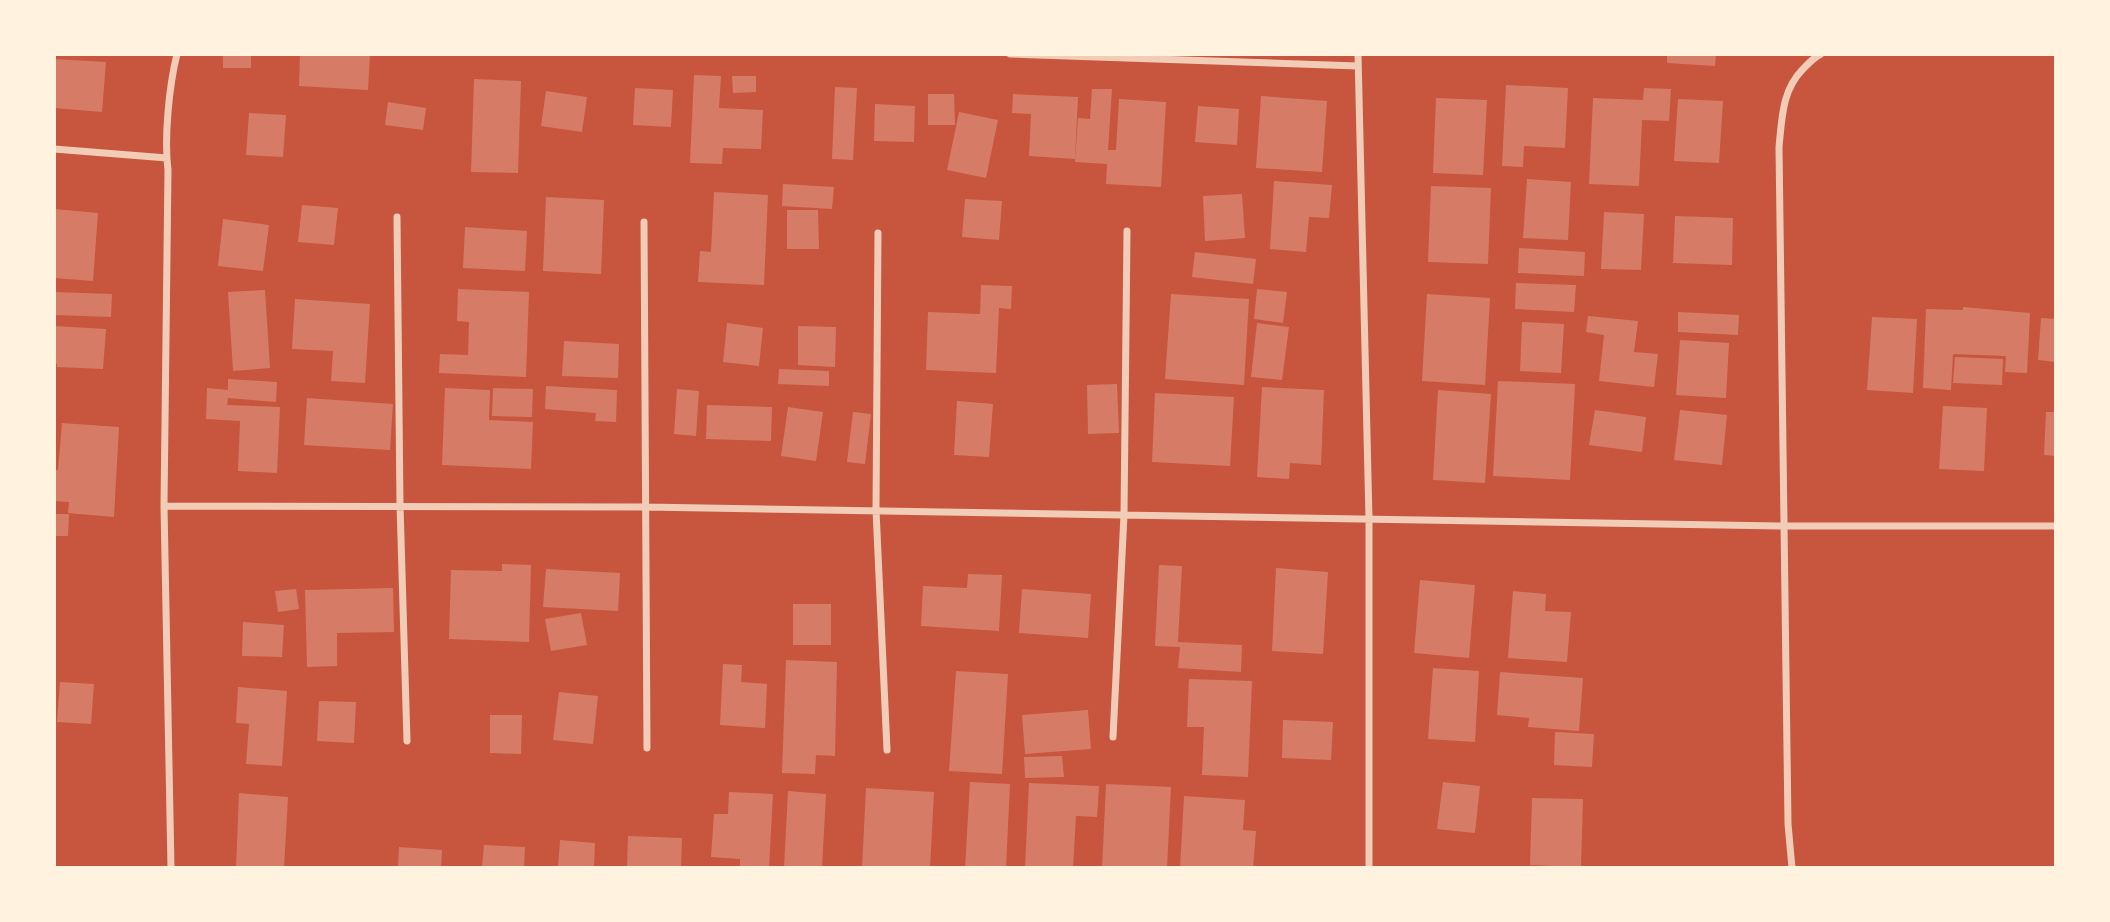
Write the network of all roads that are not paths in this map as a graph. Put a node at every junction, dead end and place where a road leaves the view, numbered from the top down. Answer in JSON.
{"nodes":[{"id":1,"x":177,"y":54,"type":"edge"},
{"id":2,"x":1010,"y":54,"type":"edge"},
{"id":3,"x":1358,"y":54,"type":"edge"},
{"id":4,"x":1821,"y":54,"type":"edge"},
{"id":5,"x":1358,"y":66,"type":"junction"},
{"id":6,"x":54,"y":149,"type":"edge"},
{"id":7,"x":167,"y":158,"type":"junction"},
{"id":8,"x":397,"y":217,"type":"dead end"},
{"id":9,"x":644,"y":222,"type":"dead end"},
{"id":10,"x":1127,"y":231,"type":"dead end"},
{"id":11,"x":878,"y":233,"type":"dead end"},
{"id":12,"x":400,"y":505,"type":"junction"},
{"id":13,"x":164,"y":506,"type":"junction"},
{"id":14,"x":645,"y":507,"type":"junction"},
{"id":15,"x":876,"y":510,"type":"junction"},
{"id":16,"x":1124,"y":515,"type":"junction"},
{"id":17,"x":1369,"y":519,"type":"junction"},
{"id":18,"x":1784,"y":526,"type":"junction"},
{"id":19,"x":2056,"y":526,"type":"edge"},
{"id":20,"x":1113,"y":737,"type":"dead end"},
{"id":21,"x":407,"y":741,"type":"dead end"},
{"id":22,"x":647,"y":748,"type":"dead end"},
{"id":23,"x":887,"y":750,"type":"dead end"},
{"id":24,"x":172,"y":868,"type":"edge"},
{"id":25,"x":1369,"y":868,"type":"edge"},
{"id":26,"x":1792,"y":868,"type":"edge"}],
"edges":[{"from":1,"to":7,"type":"street"},
{"from":2,"to":5,"type":"street"},
{"from":3,"to":5,"type":"street"},
{"from":4,"to":18,"type":"street"},
{"from":5,"to":17,"type":"street"},
{"from":6,"to":7,"type":"street"},
{"from":7,"to":13,"type":"street"},
{"from":8,"to":12,"type":"street"},
{"from":9,"to":14,"type":"street"},
{"from":10,"to":16,"type":"street"},
{"from":11,"to":15,"type":"street"},
{"from":12,"to":13,"type":"street"},
{"from":12,"to":14,"type":"street"},
{"from":12,"to":21,"type":"street"},
{"from":13,"to":24,"type":"street"},
{"from":14,"to":15,"type":"street"},
{"from":14,"to":22,"type":"street"},
{"from":15,"to":16,"type":"street"},
{"from":15,"to":23,"type":"street"},
{"from":16,"to":17,"type":"street"},
{"from":16,"to":20,"type":"street"},
{"from":17,"to":18,"type":"street"},
{"from":17,"to":25,"type":"street"},
{"from":18,"to":19,"type":"street"},
{"from":18,"to":26,"type":"street"}]}
